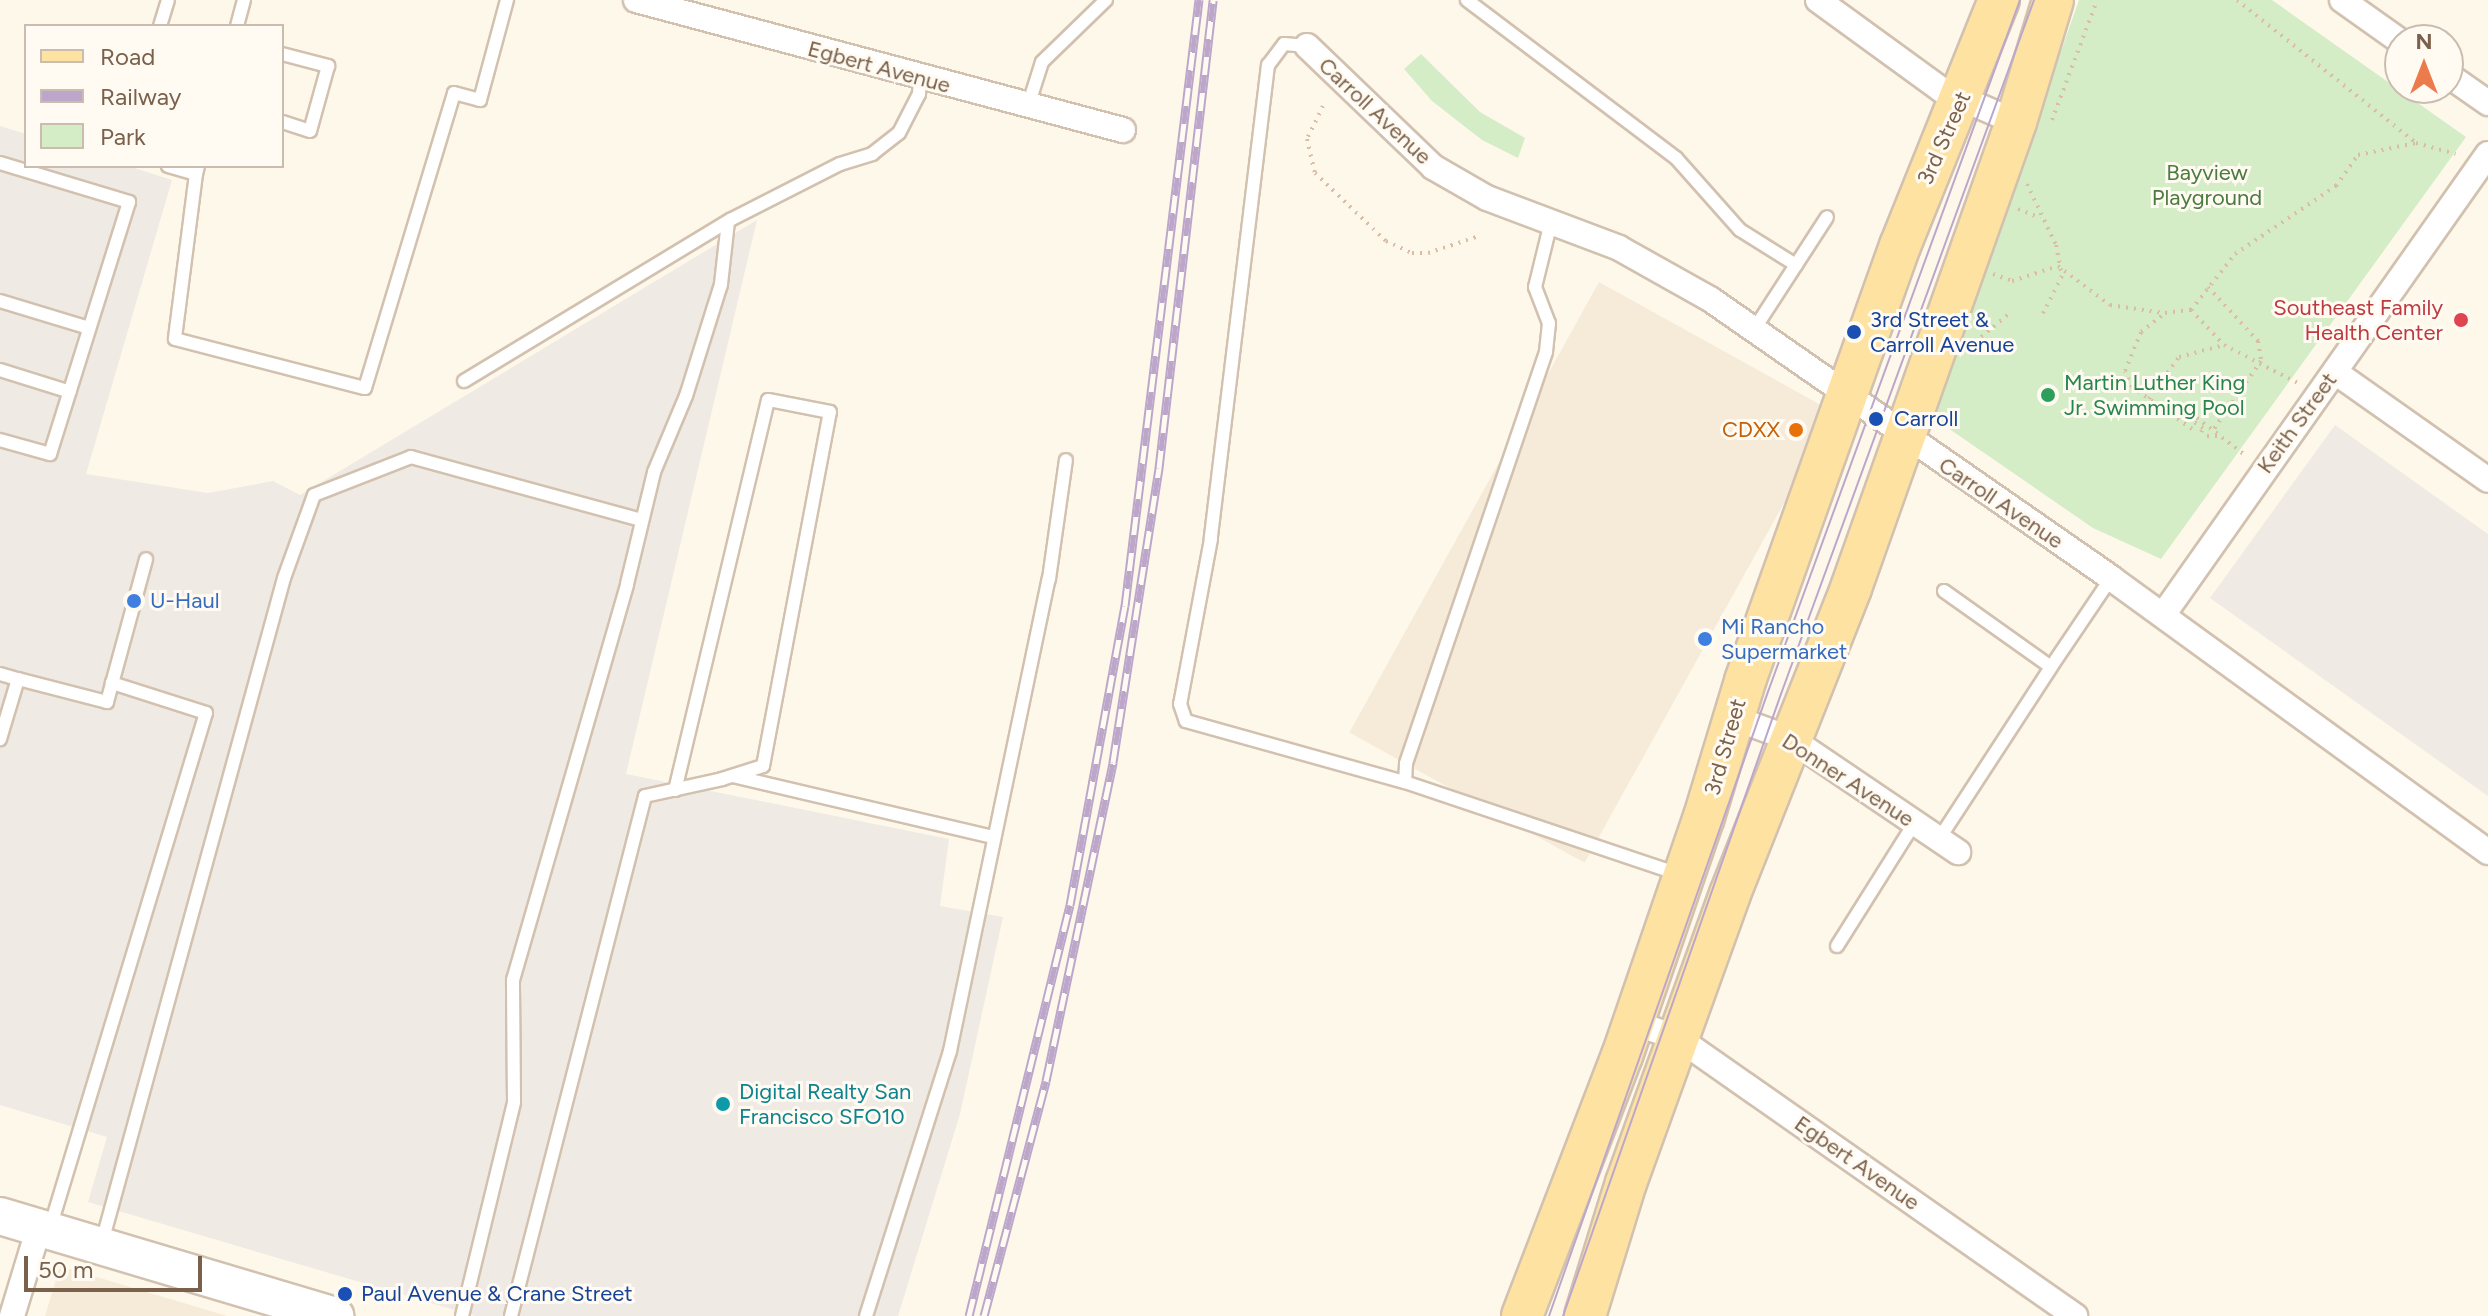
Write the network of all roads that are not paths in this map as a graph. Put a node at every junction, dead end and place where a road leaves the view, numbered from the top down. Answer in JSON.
{"nodes":[{"id":1,"x":168,"y":0,"type":"edge"},
{"id":2,"x":244,"y":0,"type":"edge"},
{"id":3,"x":507,"y":0,"type":"edge"},
{"id":4,"x":636,"y":0,"type":"edge"},
{"id":5,"x":1106,"y":0,"type":"edge"},
{"id":6,"x":1467,"y":0,"type":"edge"},
{"id":7,"x":1818,"y":0,"type":"edge"},
{"id":8,"x":1999,"y":0,"type":"edge"},
{"id":9,"x":2053,"y":0,"type":"edge"},
{"id":10,"x":2342,"y":0,"type":"edge"},
{"id":11,"x":161,"y":24,"type":"edge"},
{"id":12,"x":238,"y":24,"type":"edge"},
{"id":13,"x":2384,"y":30,"type":"edge"},
{"id":14,"x":1307,"y":46,"type":"joint"},
{"id":15,"x":284,"y":55,"type":"edge"},
{"id":16,"x":920,"y":79,"type":"junction"},
{"id":17,"x":2464,"y":86,"type":"edge"},
{"id":18,"x":1962,"y":100,"type":"junction"},
{"id":19,"x":2488,"y":103,"type":"edge"},
{"id":20,"x":1028,"y":106,"type":"junction"},
{"id":21,"x":284,"y":123,"type":"edge"},
{"id":22,"x":2031,"y":128,"type":"junction"},
{"id":23,"x":1123,"y":130,"type":"dead end"},
{"id":24,"x":2488,"y":154,"type":"edge"},
{"id":25,"x":0,"y":163,"type":"edge"},
{"id":26,"x":197,"y":170,"type":"edge"},
{"id":27,"x":1827,"y":217,"type":"dead end"},
{"id":28,"x":728,"y":222,"type":"junction"},
{"id":29,"x":1551,"y":222,"type":"junction"},
{"id":30,"x":1796,"y":265,"type":"junction"},
{"id":31,"x":0,"y":301,"type":"edge"},
{"id":32,"x":89,"y":328,"type":"junction"},
{"id":33,"x":1755,"y":328,"type":"junction"},
{"id":34,"x":0,"y":370,"type":"edge"},
{"id":35,"x":2335,"y":372,"type":"junction"},
{"id":36,"x":464,"y":381,"type":"dead end"},
{"id":37,"x":70,"y":392,"type":"junction"},
{"id":38,"x":1849,"y":394,"type":"junction"},
{"id":39,"x":1904,"y":436,"type":"junction"},
{"id":40,"x":0,"y":440,"type":"edge"},
{"id":41,"x":1066,"y":460,"type":"dead end"},
{"id":42,"x":2488,"y":480,"type":"edge"},
{"id":43,"x":642,"y":520,"type":"junction"},
{"id":44,"x":146,"y":559,"type":"dead end"},
{"id":45,"x":2111,"y":578,"type":"junction"},
{"id":46,"x":1944,"y":591,"type":"dead end"},
{"id":47,"x":2163,"y":615,"type":"junction"},
{"id":48,"x":2051,"y":667,"type":"junction"},
{"id":49,"x":0,"y":674,"type":"edge"},
{"id":50,"x":18,"y":679,"type":"junction"},
{"id":51,"x":112,"y":683,"type":"junction"},
{"id":52,"x":1734,"y":718,"type":"junction"},
{"id":53,"x":0,"y":739,"type":"edge"},
{"id":54,"x":1791,"y":739,"type":"junction"},
{"id":55,"x":732,"y":776,"type":"junction"},
{"id":56,"x":1405,"y":782,"type":"junction"},
{"id":57,"x":675,"y":790,"type":"junction"},
{"id":58,"x":1915,"y":822,"type":"junction"},
{"id":59,"x":994,"y":837,"type":"junction"},
{"id":60,"x":1948,"y":845,"type":"joint"},
{"id":61,"x":2488,"y":852,"type":"edge"},
{"id":62,"x":1685,"y":876,"type":"junction"},
{"id":63,"x":1837,"y":946,"type":"dead end"},
{"id":64,"x":1632,"y":1022,"type":"junction"},
{"id":65,"x":1678,"y":1038,"type":"junction"},
{"id":66,"x":0,"y":1216,"type":"edge"},
{"id":67,"x":44,"y":1229,"type":"junction"},
{"id":68,"x":101,"y":1246,"type":"junction"},
{"id":69,"x":318,"y":1314,"type":"edge"},
{"id":70,"x":12,"y":1316,"type":"edge"},
{"id":71,"x":462,"y":1316,"type":"edge"},
{"id":72,"x":511,"y":1316,"type":"edge"},
{"id":73,"x":866,"y":1316,"type":"edge"},
{"id":74,"x":1522,"y":1316,"type":"edge"},
{"id":75,"x":1585,"y":1316,"type":"edge"},
{"id":76,"x":2075,"y":1316,"type":"edge"}],
"edges":[{"from":1,"to":11,"type":"lane"},
{"from":2,"to":12,"type":"lane"},
{"from":3,"to":26,"type":"lane"},
{"from":4,"to":16,"type":"street","name":"Egbert Avenue"},
{"from":5,"to":20,"type":"lane"},
{"from":6,"to":30,"type":"lane"},
{"from":7,"to":18,"type":"street"},
{"from":8,"to":18,"type":"main road","name":"3rd Street"},
{"from":9,"to":22,"type":"main road"},
{"from":10,"to":13,"type":"street"},
{"from":14,"to":29,"type":"street","name":"Carroll Avenue"},
{"from":14,"to":56,"type":"lane"},
{"from":15,"to":21,"type":"lane"},
{"from":16,"to":20,"type":"street","name":"Egbert Avenue"},
{"from":16,"to":28,"type":"lane"},
{"from":17,"to":19,"type":"street"},
{"from":18,"to":22,"type":"street"},
{"from":18,"to":38,"type":"main road","name":"3rd Street"},
{"from":20,"to":23,"type":"street","name":"Egbert Avenue"},
{"from":22,"to":39,"type":"main road"},
{"from":24,"to":35,"type":"street","name":"Keith Street"},
{"from":25,"to":32,"type":"lane"},
{"from":27,"to":30,"type":"lane"},
{"from":28,"to":36,"type":"lane"},
{"from":28,"to":43,"type":"lane"},
{"from":29,"to":33,"type":"street","name":"Carroll Avenue"},
{"from":29,"to":56,"type":"lane"},
{"from":30,"to":33,"type":"lane"},
{"from":31,"to":32,"type":"lane"},
{"from":32,"to":37,"type":"lane"},
{"from":33,"to":38,"type":"street","name":"Carroll Avenue"},
{"from":34,"to":37,"type":"lane"},
{"from":35,"to":42,"type":"street"},
{"from":35,"to":47,"type":"street","name":"Keith Street"},
{"from":37,"to":40,"type":"lane"},
{"from":38,"to":39,"type":"street","name":"Carroll Avenue"},
{"from":38,"to":52,"type":"main road","name":"3rd Street"},
{"from":39,"to":45,"type":"street","name":"Carroll Avenue"},
{"from":39,"to":54,"type":"main road"},
{"from":41,"to":59,"type":"lane"},
{"from":43,"to":68,"type":"lane"},
{"from":43,"to":71,"type":"lane"},
{"from":44,"to":51,"type":"lane"},
{"from":45,"to":47,"type":"street","name":"Carroll Avenue"},
{"from":45,"to":48,"type":"lane"},
{"from":46,"to":48,"type":"lane"},
{"from":47,"to":61,"type":"street","name":"Carroll Avenue"},
{"from":48,"to":60,"type":"lane"},
{"from":49,"to":50,"type":"lane"},
{"from":50,"to":51,"type":"lane"},
{"from":50,"to":53,"type":"lane"},
{"from":51,"to":67,"type":"lane"},
{"from":52,"to":54,"type":"street","name":"Donner Avenue"},
{"from":52,"to":62,"type":"main road","name":"3rd Street"},
{"from":54,"to":58,"type":"street","name":"Donner Avenue"},
{"from":54,"to":65,"type":"main road"},
{"from":55,"to":57,"type":"lane"},
{"from":55,"to":57,"type":"lane"},
{"from":55,"to":59,"type":"lane"},
{"from":56,"to":62,"type":"lane"},
{"from":57,"to":72,"type":"lane"},
{"from":58,"to":60,"type":"street","name":"Donner Avenue"},
{"from":58,"to":63,"type":"lane"},
{"from":59,"to":73,"type":"lane"},
{"from":62,"to":64,"type":"main road","name":"3rd Street"},
{"from":64,"to":65,"type":"street","name":"Egbert Avenue"},
{"from":64,"to":74,"type":"main road","name":"3rd Street"},
{"from":65,"to":75,"type":"main road"},
{"from":65,"to":76,"type":"street","name":"Egbert Avenue"},
{"from":66,"to":67,"type":"main road"},
{"from":67,"to":68,"type":"main road"},
{"from":67,"to":70,"type":"street"},
{"from":68,"to":69,"type":"main road"}]}
